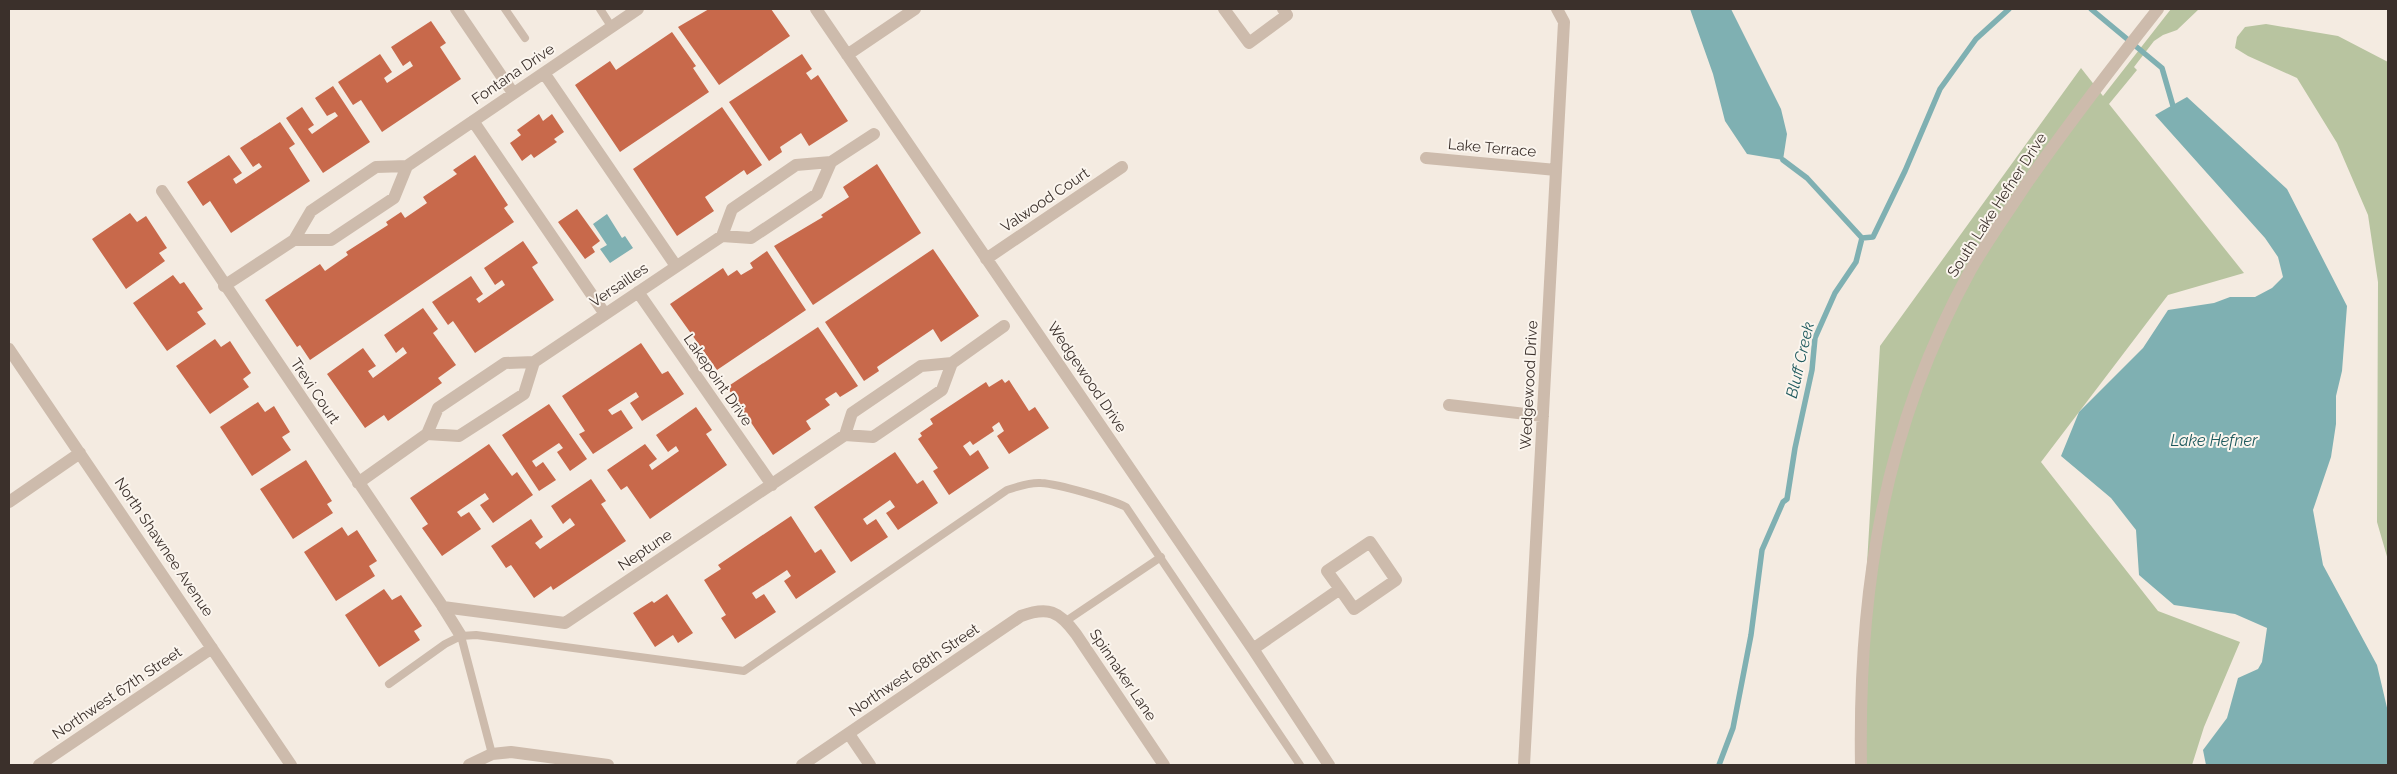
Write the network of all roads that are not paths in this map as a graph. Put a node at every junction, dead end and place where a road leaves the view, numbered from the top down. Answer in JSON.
{"nodes":[{"id":1,"x":456,"y":9,"type":"edge"},
{"id":2,"x":505,"y":9,"type":"edge"},
{"id":3,"x":600,"y":9,"type":"edge"},
{"id":4,"x":638,"y":9,"type":"edge"},
{"id":5,"x":816,"y":9,"type":"edge"},
{"id":6,"x":915,"y":9,"type":"edge"},
{"id":7,"x":1224,"y":9,"type":"edge"},
{"id":8,"x":1283,"y":9,"type":"edge"},
{"id":9,"x":1557,"y":9,"type":"edge"},
{"id":10,"x":2158,"y":9,"type":"edge"},
{"id":11,"x":611,"y":26,"type":"junction"},
{"id":12,"x":524,"y":38,"type":"dead end"},
{"id":13,"x":847,"y":55,"type":"junction"},
{"id":14,"x":544,"y":73,"type":"junction"},
{"id":15,"x":513,"y":93,"type":"junction"},
{"id":16,"x":474,"y":121,"type":"junction"},
{"id":17,"x":874,"y":134,"type":"dead end"},
{"id":18,"x":1426,"y":158,"type":"dead end"},
{"id":19,"x":831,"y":162,"type":"junction"},
{"id":20,"x":407,"y":166,"type":"junction"},
{"id":21,"x":1122,"y":167,"type":"dead end"},
{"id":22,"x":1556,"y":170,"type":"junction"},
{"id":23,"x":162,"y":191,"type":"dead end"},
{"id":24,"x":722,"y":236,"type":"junction"},
{"id":25,"x":294,"y":240,"type":"junction"},
{"id":26,"x":986,"y":259,"type":"junction"},
{"id":27,"x":676,"y":266,"type":"junction"},
{"id":28,"x":224,"y":286,"type":"junction"},
{"id":29,"x":638,"y":292,"type":"junction"},
{"id":30,"x":605,"y":314,"type":"junction"},
{"id":31,"x":1004,"y":326,"type":"dead end"},
{"id":32,"x":9,"y":349,"type":"edge"},
{"id":33,"x":534,"y":362,"type":"junction"},
{"id":34,"x":952,"y":363,"type":"junction"},
{"id":35,"x":1449,"y":405,"type":"dead end"},
{"id":36,"x":1543,"y":416,"type":"junction"},
{"id":37,"x":427,"y":434,"type":"junction"},
{"id":38,"x":845,"y":435,"type":"junction"},
{"id":39,"x":80,"y":453,"type":"junction"},
{"id":40,"x":358,"y":483,"type":"junction"},
{"id":41,"x":772,"y":485,"type":"junction"},
{"id":42,"x":9,"y":502,"type":"edge"},
{"id":43,"x":1160,"y":557,"type":"junction"},
{"id":44,"x":1340,"y":589,"type":"junction"},
{"id":45,"x":442,"y":607,"type":"junction"},
{"id":46,"x":1049,"y":610,"type":"joint"},
{"id":47,"x":1066,"y":620,"type":"junction"},
{"id":48,"x":461,"y":636,"type":"junction"},
{"id":49,"x":212,"y":648,"type":"junction"},
{"id":50,"x":1253,"y":649,"type":"junction"},
{"id":51,"x":389,"y":684,"type":"dead end"},
{"id":52,"x":849,"y":734,"type":"junction"},
{"id":53,"x":492,"y":754,"type":"junction"},
{"id":54,"x":580,"y":763,"type":"edge"},
{"id":55,"x":39,"y":765,"type":"edge"},
{"id":56,"x":291,"y":765,"type":"edge"},
{"id":57,"x":469,"y":765,"type":"edge"},
{"id":58,"x":608,"y":765,"type":"edge"},
{"id":59,"x":802,"y":765,"type":"edge"},
{"id":60,"x":870,"y":765,"type":"edge"},
{"id":61,"x":1164,"y":765,"type":"edge"},
{"id":62,"x":1300,"y":765,"type":"edge"},
{"id":63,"x":1329,"y":765,"type":"edge"},
{"id":64,"x":1524,"y":765,"type":"edge"},
{"id":65,"x":1861,"y":765,"type":"edge"}],
"edges":[{"from":1,"to":15,"type":"street"},
{"from":2,"to":12,"type":"lane"},
{"from":3,"to":11,"type":"lane"},
{"from":4,"to":11,"type":"street","name":"Fontana Drive"},
{"from":5,"to":13,"type":"street","name":"Wedgewood Drive"},
{"from":6,"to":13,"type":"street"},
{"from":7,"to":8,"type":"street"},
{"from":9,"to":22,"type":"street","name":"Wedgewood Drive"},
{"from":10,"to":65,"type":"street","name":"South Lake Hefner Drive"},
{"from":11,"to":14,"type":"street","name":"Fontana Drive"},
{"from":13,"to":26,"type":"street","name":"Wedgewood Drive"},
{"from":14,"to":15,"type":"street","name":"Fontana Drive"},
{"from":14,"to":27,"type":"street"},
{"from":15,"to":16,"type":"street","name":"Fontana Drive"},
{"from":16,"to":20,"type":"street","name":"Fontana Drive"},
{"from":16,"to":30,"type":"street"},
{"from":17,"to":19,"type":"street"},
{"from":18,"to":22,"type":"street","name":"Lake Terrace"},
{"from":19,"to":24,"type":"street"},
{"from":19,"to":24,"type":"street"},
{"from":20,"to":25,"type":"street"},
{"from":20,"to":25,"type":"street"},
{"from":21,"to":26,"type":"street","name":"Valwood Court"},
{"from":22,"to":36,"type":"street","name":"Wedgewood Drive"},
{"from":23,"to":28,"type":"street","name":"Trevi Court"},
{"from":24,"to":27,"type":"street","name":"Versailles"},
{"from":25,"to":28,"type":"street"},
{"from":26,"to":50,"type":"street","name":"Wedgewood Drive"},
{"from":27,"to":29,"type":"street","name":"Versailles"},
{"from":28,"to":40,"type":"street","name":"Trevi Court"},
{"from":29,"to":30,"type":"street","name":"Versailles"},
{"from":29,"to":41,"type":"street","name":"Lakepoint Drive"},
{"from":30,"to":33,"type":"street","name":"Versailles"},
{"from":31,"to":34,"type":"street"},
{"from":32,"to":39,"type":"street","name":"North Shawnee Avenue"},
{"from":33,"to":37,"type":"street"},
{"from":33,"to":37,"type":"street"},
{"from":34,"to":38,"type":"street"},
{"from":34,"to":38,"type":"street"},
{"from":35,"to":36,"type":"street"},
{"from":36,"to":64,"type":"street","name":"Wedgewood Drive"},
{"from":37,"to":40,"type":"street"},
{"from":38,"to":41,"type":"street","name":"Neptune"},
{"from":39,"to":42,"type":"street"},
{"from":39,"to":49,"type":"street","name":"North Shawnee Avenue"},
{"from":40,"to":45,"type":"street","name":"Trevi Court"},
{"from":41,"to":45,"type":"street","name":"Neptune"},
{"from":43,"to":47,"type":"lane"},
{"from":43,"to":48,"type":"lane"},
{"from":43,"to":62,"type":"lane"},
{"from":44,"to":44,"type":"street"},
{"from":44,"to":50,"type":"street"},
{"from":45,"to":48,"type":"street","name":"Trevi Court"},
{"from":46,"to":47,"type":"street","name":"Spinnaker Lane"},
{"from":46,"to":52,"type":"street","name":"Northwest 68th Street"},
{"from":47,"to":61,"type":"street","name":"Spinnaker Lane"},
{"from":48,"to":51,"type":"lane"},
{"from":48,"to":53,"type":"lane"},
{"from":49,"to":55,"type":"street","name":"Northwest 67th Street"},
{"from":49,"to":56,"type":"street","name":"North Shawnee Avenue"},
{"from":50,"to":63,"type":"street","name":"Wedgewood Drive"},
{"from":52,"to":59,"type":"street","name":"Northwest 68th Street"},
{"from":52,"to":60,"type":"street"},
{"from":53,"to":54,"type":"street"},
{"from":53,"to":57,"type":"street"},
{"from":54,"to":58,"type":"street"}]}
